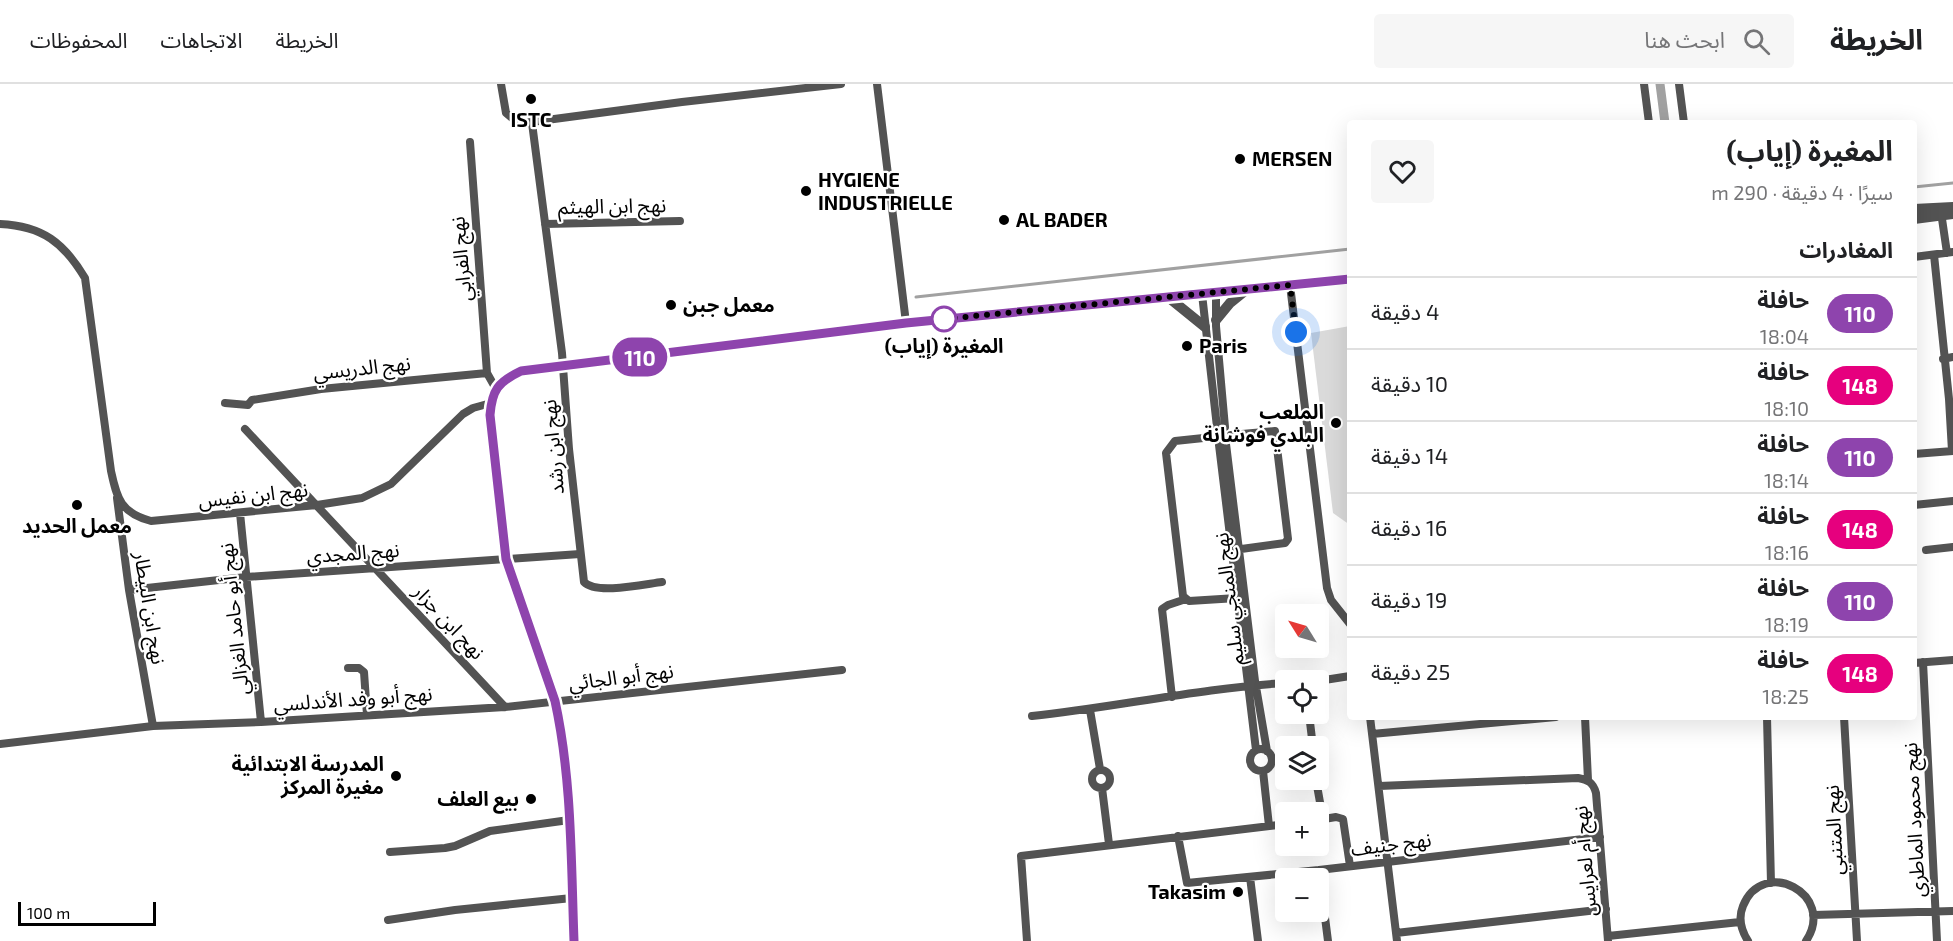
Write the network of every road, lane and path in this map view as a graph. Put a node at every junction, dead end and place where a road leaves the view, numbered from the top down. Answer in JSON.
{"nodes":[{"id":1,"x":501,"y":84,"type":"edge"},
{"id":2,"x":841,"y":84,"type":"edge"},
{"id":3,"x":877,"y":84,"type":"edge"},
{"id":4,"x":1644,"y":84,"type":"edge"},
{"id":5,"x":1679,"y":84,"type":"edge"},
{"id":6,"x":1649,"y":120,"type":"edge"},
{"id":7,"x":1684,"y":120,"type":"edge"},
{"id":8,"x":528,"y":123,"type":"junction"},
{"id":9,"x":470,"y":142,"type":"dead end"},
{"id":10,"x":1953,"y":207,"type":"edge"},
{"id":11,"x":1917,"y":209,"type":"edge"},
{"id":12,"x":1941,"y":211,"type":"junction"},
{"id":13,"x":1953,"y":214,"type":"edge"},
{"id":14,"x":1917,"y":218,"type":"edge"},
{"id":15,"x":680,"y":221,"type":"dead end"},
{"id":16,"x":0,"y":224,"type":"edge"},
{"id":17,"x":545,"y":224,"type":"junction"},
{"id":18,"x":1950,"y":253,"type":"edge"},
{"id":19,"x":1934,"y":255,"type":"junction"},
{"id":20,"x":1917,"y":257,"type":"edge"},
{"id":21,"x":1347,"y":279,"type":"edge"},
{"id":22,"x":1290,"y":285,"type":"junction"},
{"id":23,"x":1246,"y":290,"type":"junction"},
{"id":24,"x":1216,"y":293,"type":"junction"},
{"id":25,"x":1202,"y":294,"type":"junction"},
{"id":26,"x":1168,"y":297,"type":"junction"},
{"id":27,"x":1216,"y":320,"type":"junction"},
{"id":28,"x":906,"y":323,"type":"junction"},
{"id":29,"x":1205,"y":327,"type":"junction"},
{"id":30,"x":1953,"y":357,"type":"edge"},
{"id":31,"x":1943,"y":358,"type":"junction"},
{"id":32,"x":563,"y":368,"type":"junction"},
{"id":33,"x":487,"y":373,"type":"junction"},
{"id":34,"x":496,"y":389,"type":"junction"},
{"id":35,"x":1951,"y":399,"type":"edge"},
{"id":36,"x":225,"y":403,"type":"dead end"},
{"id":37,"x":491,"y":403,"type":"junction"},
{"id":38,"x":1221,"y":427,"type":"junction"},
{"id":39,"x":245,"y":429,"type":"dead end"},
{"id":40,"x":1231,"y":435,"type":"junction"},
{"id":41,"x":1213,"y":437,"type":"junction"},
{"id":42,"x":1223,"y":444,"type":"junction"},
{"id":43,"x":1952,"y":451,"type":"edge"},
{"id":44,"x":1917,"y":454,"type":"edge"},
{"id":45,"x":116,"y":495,"type":"junction"},
{"id":46,"x":1953,"y":501,"type":"edge"},
{"id":47,"x":317,"y":505,"type":"junction"},
{"id":48,"x":1917,"y":505,"type":"edge"},
{"id":49,"x":240,"y":513,"type":"junction"},
{"id":50,"x":1953,"y":547,"type":"edge"},
{"id":51,"x":1235,"y":550,"type":"junction"},
{"id":52,"x":1926,"y":550,"type":"dead end"},
{"id":53,"x":580,"y":554,"type":"junction"},
{"id":54,"x":506,"y":559,"type":"junction"},
{"id":55,"x":376,"y":569,"type":"junction"},
{"id":56,"x":246,"y":577,"type":"junction"},
{"id":57,"x":662,"y":582,"type":"dead end"},
{"id":58,"x":129,"y":590,"type":"junction"},
{"id":59,"x":1237,"y":598,"type":"junction"},
{"id":60,"x":1186,"y":599,"type":"junction"},
{"id":61,"x":1347,"y":618,"type":"edge"},
{"id":62,"x":1953,"y":660,"type":"edge"},
{"id":63,"x":1918,"y":662,"type":"edge"},
{"id":64,"x":348,"y":668,"type":"dead end"},
{"id":65,"x":842,"y":670,"type":"dead end"},
{"id":66,"x":1347,"y":676,"type":"edge"},
{"id":67,"x":1329,"y":679,"type":"edge"},
{"id":68,"x":1275,"y":684,"type":"edge"},
{"id":69,"x":1252,"y":685,"type":"junction"},
{"id":70,"x":1172,"y":698,"type":"junction"},
{"id":71,"x":555,"y":701,"type":"junction"},
{"id":72,"x":505,"y":706,"type":"junction"},
{"id":73,"x":1090,"y":710,"type":"junction"},
{"id":74,"x":367,"y":715,"type":"junction"},
{"id":75,"x":1032,"y":716,"type":"dead end"},
{"id":76,"x":1370,"y":720,"type":"edge"},
{"id":77,"x":1524,"y":720,"type":"edge"},
{"id":78,"x":1585,"y":720,"type":"edge"},
{"id":79,"x":1767,"y":720,"type":"edge"},
{"id":80,"x":1844,"y":720,"type":"edge"},
{"id":81,"x":261,"y":722,"type":"junction"},
{"id":82,"x":153,"y":726,"type":"junction"},
{"id":83,"x":1372,"y":734,"type":"junction"},
{"id":84,"x":0,"y":744,"type":"edge"},
{"id":85,"x":1256,"y":750,"type":"junction"},
{"id":86,"x":1267,"y":751,"type":"junction"},
{"id":87,"x":1100,"y":769,"type":"junction"},
{"id":88,"x":1263,"y":771,"type":"junction"},
{"id":89,"x":1588,"y":780,"type":"junction"},
{"id":90,"x":1379,"y":786,"type":"junction"},
{"id":91,"x":1102,"y":788,"type":"junction"},
{"id":92,"x":1329,"y":818,"type":"edge"},
{"id":93,"x":569,"y":820,"type":"junction"},
{"id":94,"x":1275,"y":825,"type":"edge"},
{"id":95,"x":1269,"y":826,"type":"junction"},
{"id":96,"x":1178,"y":836,"type":"junction"},
{"id":97,"x":1600,"y":837,"type":"junction"},
{"id":98,"x":1109,"y":844,"type":"junction"},
{"id":99,"x":390,"y":852,"type":"dead end"},
{"id":100,"x":1387,"y":861,"type":"junction"},
{"id":101,"x":1350,"y":866,"type":"junction"},
{"id":102,"x":1329,"y":869,"type":"edge"},
{"id":103,"x":1275,"y":874,"type":"edge"},
{"id":104,"x":1250,"y":877,"type":"junction"},
{"id":105,"x":1771,"y":883,"type":"junction"},
{"id":106,"x":573,"y":898,"type":"junction"},
{"id":107,"x":1606,"y":909,"type":"junction"},
{"id":108,"x":1935,"y":911,"type":"junction"},
{"id":109,"x":1953,"y":911,"type":"edge"},
{"id":110,"x":1855,"y":914,"type":"junction"},
{"id":111,"x":1813,"y":915,"type":"junction"},
{"id":112,"x":388,"y":920,"type":"dead end"},
{"id":113,"x":1325,"y":922,"type":"edge"},
{"id":114,"x":1740,"y":922,"type":"junction"},
{"id":115,"x":1397,"y":937,"type":"edge"},
{"id":116,"x":1608,"y":938,"type":"edge"},
{"id":117,"x":574,"y":941,"type":"edge"},
{"id":118,"x":1027,"y":941,"type":"edge"},
{"id":119,"x":1258,"y":941,"type":"edge"},
{"id":120,"x":1328,"y":941,"type":"edge"},
{"id":121,"x":1748,"y":941,"type":"edge"},
{"id":122,"x":1806,"y":941,"type":"edge"},
{"id":123,"x":1857,"y":941,"type":"edge"},
{"id":124,"x":1937,"y":941,"type":"edge"}],
"edges":[{"from":1,"to":8,"type":"street"},
{"from":2,"to":8,"type":"street"},
{"from":3,"to":28,"type":"street"},
{"from":4,"to":6,"type":"street"},
{"from":5,"to":7,"type":"street"},
{"from":8,"to":17,"type":"street","name":"نهج ابن رشد"},
{"from":9,"to":33,"type":"street","name":"نهج الفرابي"},
{"from":10,"to":12,"type":"street"},
{"from":11,"to":12,"type":"street"},
{"from":12,"to":13,"type":"street"},
{"from":12,"to":14,"type":"street"},
{"from":12,"to":18,"type":"street"},
{"from":15,"to":17,"type":"street","name":"نهج ابن الهيثم"},
{"from":16,"to":45,"type":"street"},
{"from":17,"to":32,"type":"street","name":"نهج ابن رشد"},
{"from":18,"to":19,"type":"street"},
{"from":19,"to":20,"type":"street"},
{"from":19,"to":31,"type":"street"},
{"from":21,"to":22,"type":"street"},
{"from":22,"to":23,"type":"street"},
{"from":22,"to":61,"type":"street"},
{"from":23,"to":24,"type":"street"},
{"from":23,"to":27,"type":"street"},
{"from":24,"to":25,"type":"street"},
{"from":24,"to":27,"type":"street"},
{"from":25,"to":26,"type":"street"},
{"from":25,"to":29,"type":"street"},
{"from":26,"to":28,"type":"street"},
{"from":26,"to":29,"type":"street"},
{"from":27,"to":38,"type":"street"},
{"from":28,"to":32,"type":"street"},
{"from":29,"to":38,"type":"street"},
{"from":30,"to":31,"type":"street"},
{"from":31,"to":35,"type":"street"},
{"from":32,"to":34,"type":"street"},
{"from":32,"to":53,"type":"street","name":"نهج ابن رشد"},
{"from":33,"to":34,"type":"street"},
{"from":33,"to":36,"type":"street","name":"نهج الدريسي"},
{"from":34,"to":37,"type":"street"},
{"from":35,"to":43,"type":"street"},
{"from":37,"to":47,"type":"street","name":"نهج ابن نفيس"},
{"from":37,"to":54,"type":"street"},
{"from":38,"to":40,"type":"street"},
{"from":38,"to":41,"type":"street"},
{"from":39,"to":47,"type":"street","name":"نهج ابن جزار"},
{"from":40,"to":42,"type":"street"},
{"from":40,"to":51,"type":"street"},
{"from":41,"to":42,"type":"street"},
{"from":41,"to":60,"type":"street"},
{"from":42,"to":51,"type":"street","name":"نهج المنجي سليم"},
{"from":43,"to":44,"type":"street"},
{"from":45,"to":49,"type":"street","name":"نهج ابن نفيس"},
{"from":45,"to":58,"type":"street","name":"نهج ابن البيطار"},
{"from":46,"to":48,"type":"street"},
{"from":47,"to":49,"type":"street","name":"نهج ابن نفيس"},
{"from":47,"to":55,"type":"street","name":"نهج ابن جزار"},
{"from":49,"to":56,"type":"street","name":"نهج أبو حامد الغزالي"},
{"from":50,"to":52,"type":"street"},
{"from":51,"to":59,"type":"street","name":"نهج المنجي سليم"},
{"from":51,"to":69,"type":"street","name":"نهج المنجي سليم"},
{"from":53,"to":54,"type":"street","name":"نهج المجدي"},
{"from":53,"to":57,"type":"street","name":"نهج ابن رشد"},
{"from":54,"to":55,"type":"street","name":"نهج المجدي"},
{"from":54,"to":71,"type":"street"},
{"from":55,"to":56,"type":"street","name":"نهج المجدي"},
{"from":55,"to":72,"type":"street","name":"نهج ابن جزار"},
{"from":56,"to":58,"type":"street","name":"نهج المجدي"},
{"from":56,"to":81,"type":"street","name":"نهج أبو حامد الغزالي"},
{"from":58,"to":82,"type":"street","name":"نهج ابن البيطار"},
{"from":59,"to":60,"type":"street"},
{"from":59,"to":69,"type":"street","name":"نهج المنجي سليم"},
{"from":60,"to":70,"type":"street"},
{"from":62,"to":63,"type":"street"},
{"from":63,"to":108,"type":"street","name":"نهج محمود الماطري"},
{"from":64,"to":74,"type":"street"},
{"from":65,"to":71,"type":"street","name":"نهج أبو الجائي"},
{"from":66,"to":67,"type":"street"},
{"from":68,"to":69,"type":"street"},
{"from":69,"to":70,"type":"street"},
{"from":69,"to":85,"type":"street","name":"نهج المنجي سليم"},
{"from":69,"to":86,"type":"street","name":"نهج المنجي سليم"},
{"from":70,"to":73,"type":"street"},
{"from":71,"to":72,"type":"street","name":"نهج أبو وفد الأندلسي"},
{"from":71,"to":93,"type":"street"},
{"from":72,"to":74,"type":"street","name":"نهج أبو وفد الأندلسي"},
{"from":73,"to":75,"type":"street"},
{"from":73,"to":87,"type":"street"},
{"from":74,"to":81,"type":"street","name":"نهج أبو وفد الأندلسي"},
{"from":76,"to":83,"type":"street"},
{"from":77,"to":83,"type":"street"},
{"from":78,"to":89,"type":"street","name":"نهج أم لعرايس"},
{"from":79,"to":105,"type":"street"},
{"from":80,"to":110,"type":"street","name":"نهج المتنبي"},
{"from":81,"to":82,"type":"street","name":"نهج أبو وفد الأندلسي"},
{"from":82,"to":84,"type":"street","name":"نهج أبو وفد الأندلسي"},
{"from":83,"to":90,"type":"street"},
{"from":85,"to":86,"type":"street"},
{"from":85,"to":88,"type":"street"},
{"from":86,"to":88,"type":"street"},
{"from":87,"to":91,"type":"street"},
{"from":87,"to":91,"type":"street"},
{"from":88,"to":95,"type":"street"},
{"from":89,"to":90,"type":"street","name":"نهج أم لعرايس"},
{"from":89,"to":97,"type":"street","name":"نهج أم لعرايس"},
{"from":90,"to":100,"type":"street"},
{"from":91,"to":98,"type":"street"},
{"from":92,"to":101,"type":"street"},
{"from":93,"to":99,"type":"street"},
{"from":93,"to":106,"type":"street"},
{"from":94,"to":95,"type":"street"},
{"from":95,"to":96,"type":"street"},
{"from":96,"to":98,"type":"street"},
{"from":96,"to":104,"type":"street","name":"نهج جنيف"},
{"from":97,"to":100,"type":"street","name":"نهج جنيف"},
{"from":97,"to":107,"type":"street","name":"نهج أم لعرايس"},
{"from":98,"to":118,"type":"street"},
{"from":100,"to":101,"type":"street","name":"نهج جنيف"},
{"from":100,"to":115,"type":"street"},
{"from":101,"to":102,"type":"street","name":"نهج جنيف"},
{"from":103,"to":104,"type":"street","name":"نهج جنيف"},
{"from":104,"to":119,"type":"street"},
{"from":105,"to":111,"type":"street"},
{"from":105,"to":114,"type":"street"},
{"from":106,"to":112,"type":"street"},
{"from":106,"to":117,"type":"street"},
{"from":107,"to":115,"type":"street"},
{"from":107,"to":116,"type":"street","name":"نهج أم لعرايس"},
{"from":108,"to":109,"type":"street"},
{"from":108,"to":110,"type":"street"},
{"from":108,"to":124,"type":"street","name":"نهج محمود الماطري"},
{"from":110,"to":111,"type":"street"},
{"from":110,"to":123,"type":"street","name":"نهج المتنبي"},
{"from":111,"to":122,"type":"street"},
{"from":113,"to":120,"type":"street"},
{"from":114,"to":116,"type":"street"},
{"from":114,"to":121,"type":"street"}]}
